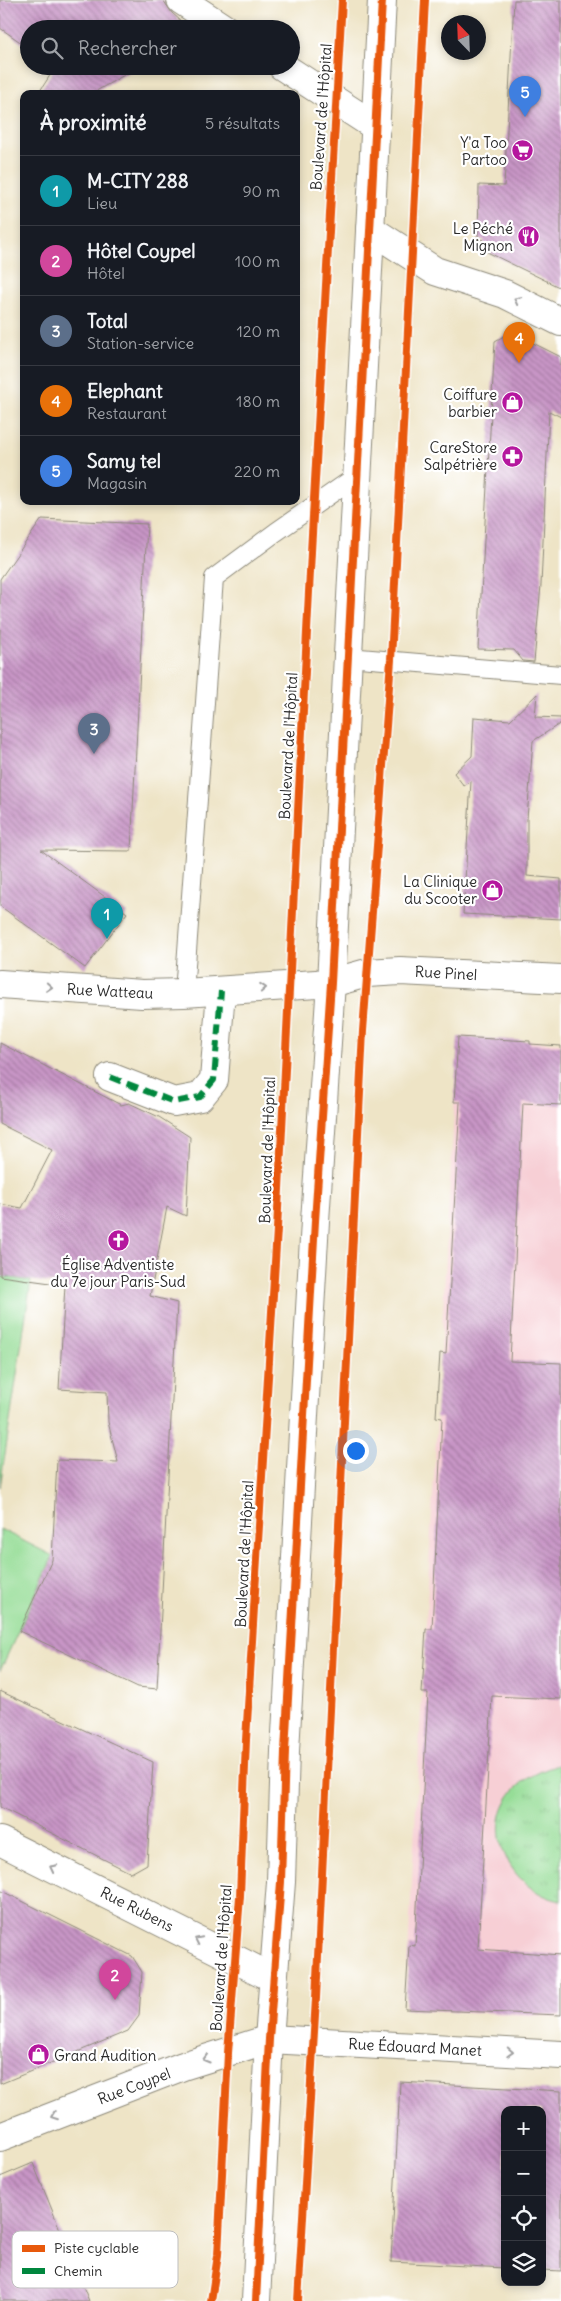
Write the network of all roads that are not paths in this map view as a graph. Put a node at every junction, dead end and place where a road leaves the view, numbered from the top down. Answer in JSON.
{"nodes":[{"id":1,"x":181,"y":0,"type":"edge"},
{"id":2,"x":377,"y":5,"type":"edge"},
{"id":3,"x":211,"y":20,"type":"edge"},
{"id":4,"x":296,"y":75,"type":"edge"},
{"id":5,"x":376,"y":127,"type":"junction"},
{"id":6,"x":370,"y":229,"type":"junction"},
{"id":7,"x":561,"y":322,"type":"edge"},
{"id":8,"x":358,"y":475,"type":"junction"},
{"id":9,"x":348,"y":657,"type":"junction"},
{"id":10,"x":561,"y":675,"type":"edge"},
{"id":11,"x":561,"y":980,"type":"edge"},
{"id":12,"x":331,"y":983,"type":"junction"},
{"id":13,"x":0,"y":984,"type":"edge"},
{"id":14,"x":221,"y":991,"type":"junction"},
{"id":15,"x":184,"y":993,"type":"junction"},
{"id":16,"x":110,"y":1077,"type":"dead end"},
{"id":17,"x":0,"y":1841,"type":"edge"},
{"id":18,"x":273,"y":1978,"type":"junction"},
{"id":19,"x":269,"y":2040,"type":"junction"},
{"id":20,"x":561,"y":2055,"type":"edge"},
{"id":21,"x":0,"y":2137,"type":"edge"},
{"id":22,"x":256,"y":2301,"type":"edge"}],
"edges":[{"from":1,"to":3,"type":"main road"},
{"from":2,"to":5,"type":"main road"},
{"from":4,"to":5,"type":"main road"},
{"from":5,"to":6,"type":"main road"},
{"from":7,"to":6,"type":"main road","one_way":true},
{"from":6,"to":8,"type":"main road"},
{"from":8,"to":9,"type":"main road"},
{"from":8,"to":15,"type":"lane"},
{"from":9,"to":10,"type":"lane"},
{"from":9,"to":12,"type":"main road"},
{"from":11,"to":12,"type":"main road","name":"Rue Pinel"},
{"from":14,"to":12,"type":"main road","name":"Rue Watteau","one_way":true},
{"from":12,"to":18,"type":"main road"},
{"from":13,"to":15,"type":"main road","name":"Rue Watteau","one_way":true},
{"from":14,"to":15,"type":"main road","name":"Rue Watteau"},
{"from":14,"to":16,"type":"main road"},
{"from":18,"to":17,"type":"main road","name":"Rue Rubens","one_way":true},
{"from":18,"to":19,"type":"main road"},
{"from":19,"to":20,"type":"main road","name":"Rue Édouard Manet","one_way":true},
{"from":19,"to":21,"type":"main road","name":"Rue Coypel","one_way":true},
{"from":19,"to":22,"type":"main road"}]}
